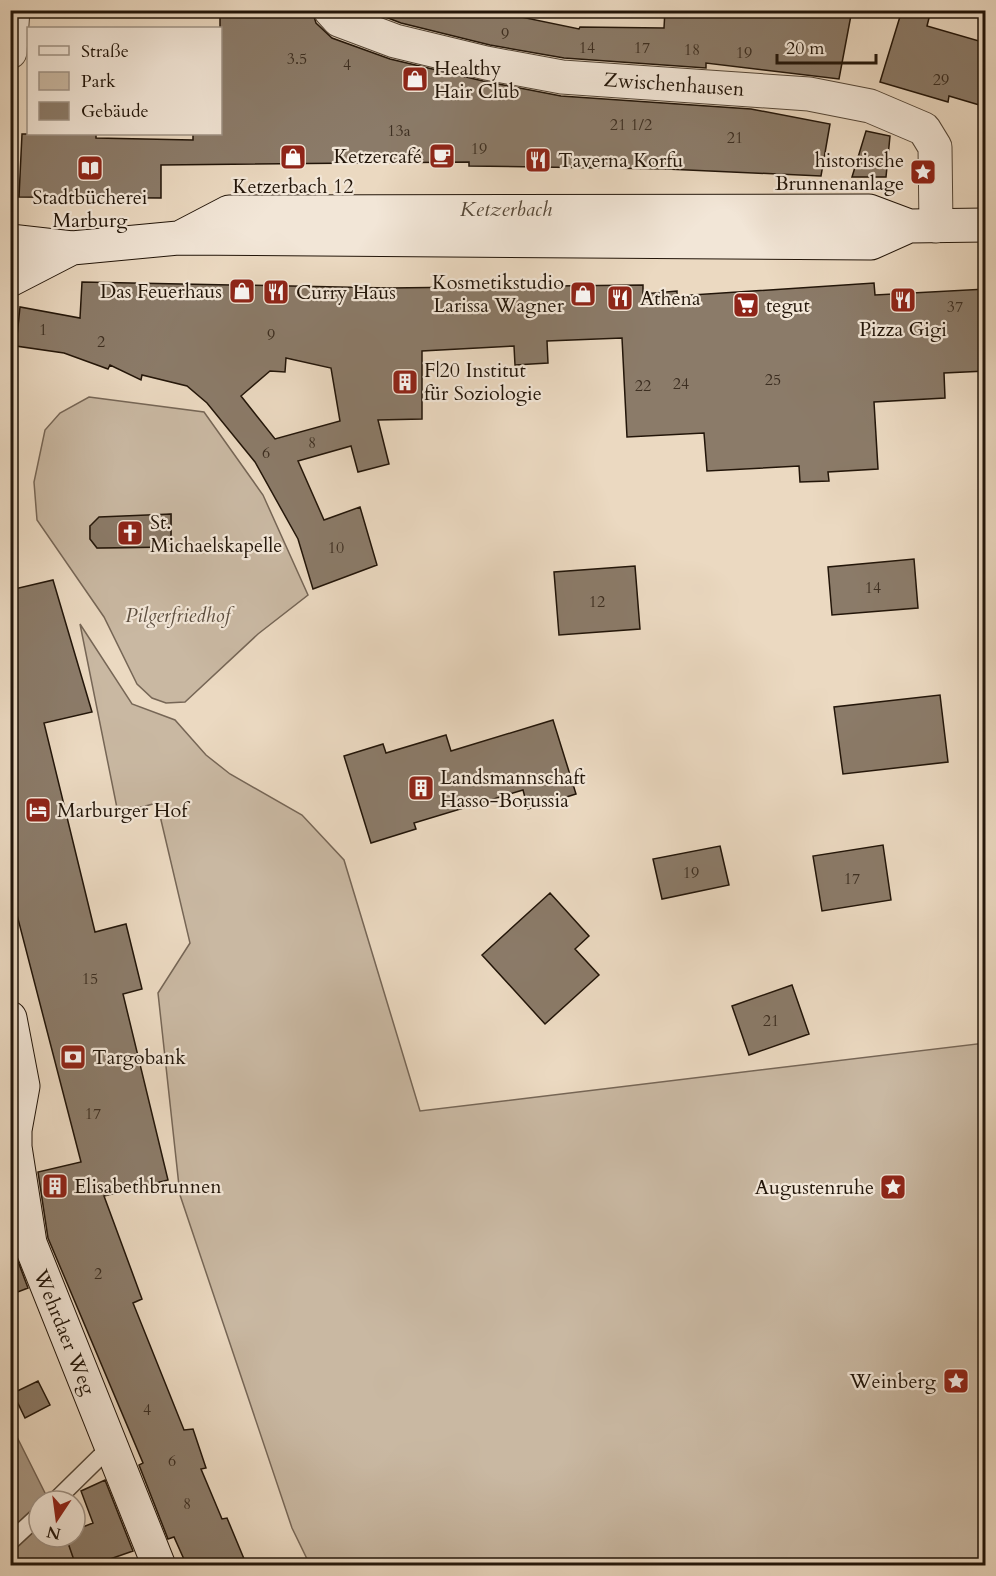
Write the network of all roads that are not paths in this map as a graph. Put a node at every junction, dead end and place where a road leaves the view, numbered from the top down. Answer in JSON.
{"nodes":[{"id":1,"x":13,"y":10,"type":"edge"},
{"id":2,"x":330,"y":10,"type":"edge"},
{"id":3,"x":10,"y":52,"type":"edge"},
{"id":4,"x":986,"y":225,"type":"edge"},
{"id":5,"x":923,"y":226,"type":"junction"},
{"id":6,"x":10,"y":242,"type":"edge"},
{"id":7,"x":72,"y":248,"type":"junction"},
{"id":8,"x":10,"y":280,"type":"edge"},
{"id":9,"x":10,"y":1018,"type":"edge"},
{"id":10,"x":13,"y":1128,"type":"edge"},
{"id":11,"x":111,"y":1446,"type":"junction"},
{"id":12,"x":67,"y":1489,"type":"edge"},
{"id":13,"x":27,"y":1526,"type":"edge"},
{"id":14,"x":10,"y":1542,"type":"edge"},
{"id":15,"x":159,"y":1566,"type":"edge"}],
"edges":[{"from":1,"to":3,"type":"main road"},
{"from":2,"to":5,"type":"main road","name":"Zwischenhausen"},
{"from":4,"to":5,"type":"main road"},
{"from":5,"to":7,"type":"main road"},
{"from":6,"to":7,"type":"main road"},
{"from":7,"to":8,"type":"main road"},
{"from":9,"to":10,"type":"main road","name":"Wehrdaer Weg"},
{"from":10,"to":11,"type":"main road","name":"Wehrdaer Weg"},
{"from":11,"to":12,"type":"lane"},
{"from":11,"to":15,"type":"main road","name":"Wehrdaer Weg"},
{"from":13,"to":14,"type":"lane"}]}
